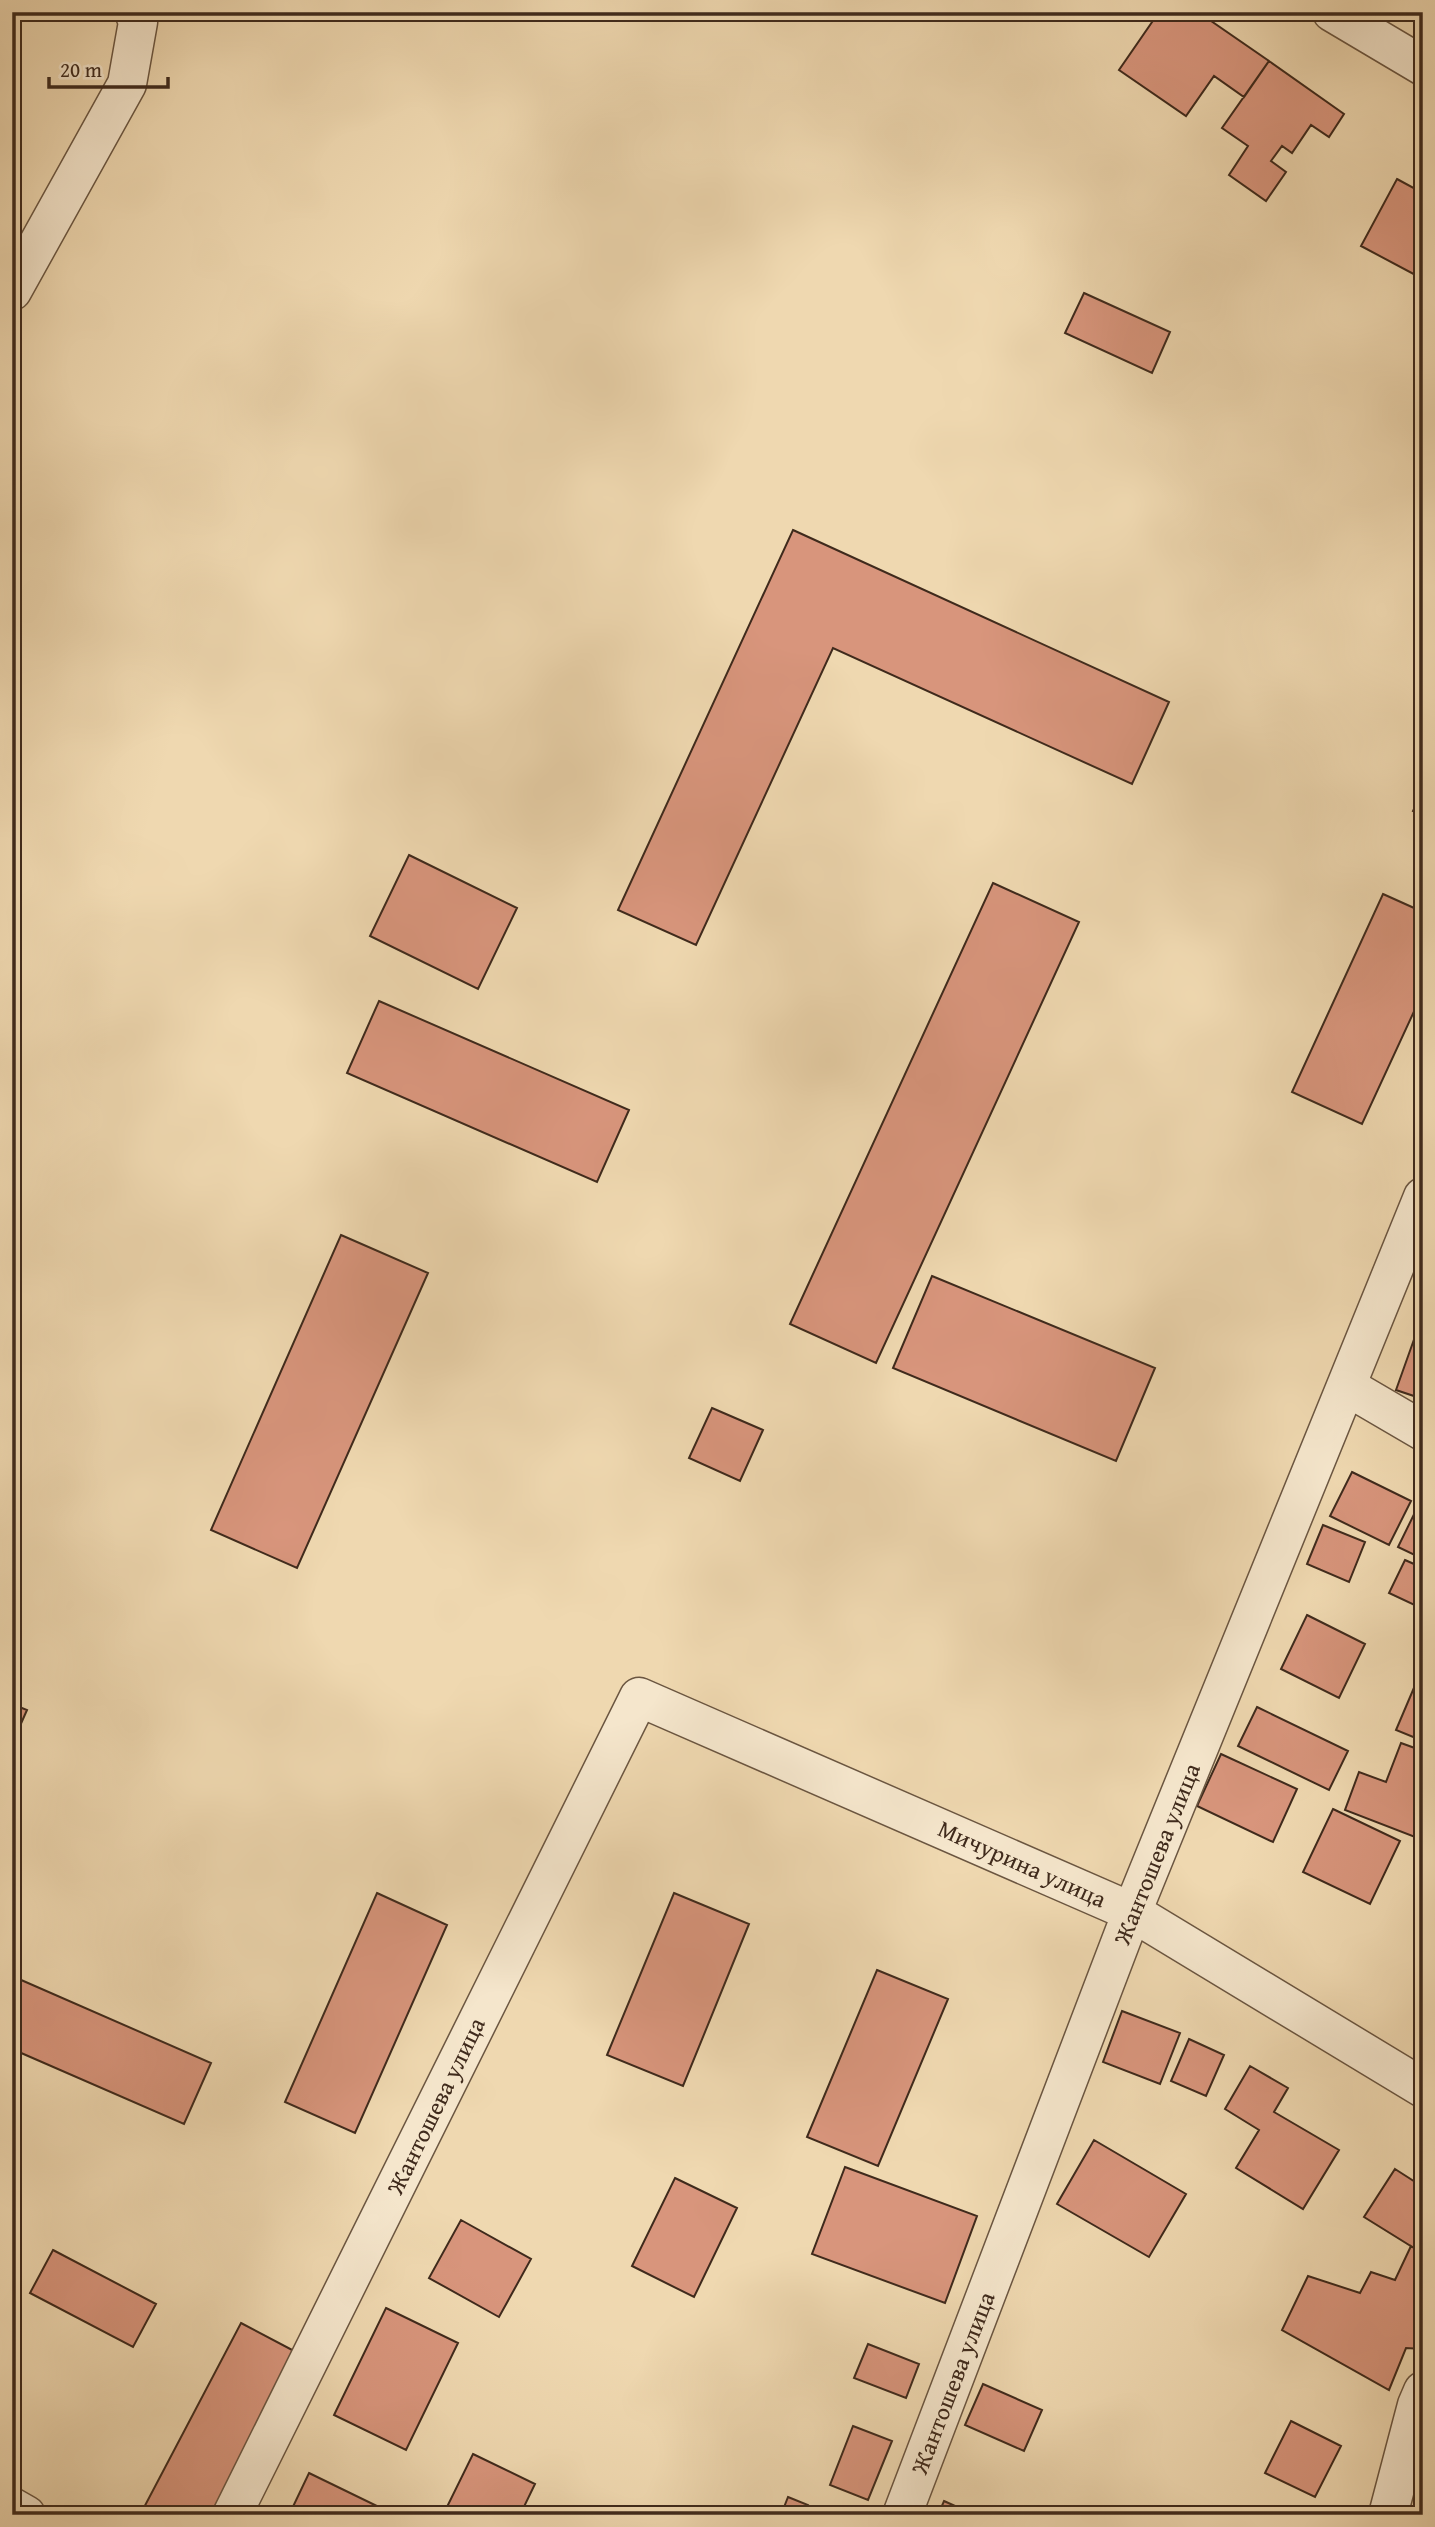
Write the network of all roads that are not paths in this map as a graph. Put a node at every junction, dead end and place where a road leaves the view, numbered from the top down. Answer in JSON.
{"nodes":[{"id":1,"x":134,"y":12,"type":"edge"},
{"id":2,"x":1332,"y":12,"type":"edge"},
{"id":3,"x":1423,"y":66,"type":"edge"},
{"id":4,"x":12,"y":291,"type":"edge"},
{"id":5,"x":1423,"y":1197,"type":"edge"},
{"id":6,"x":1346,"y":1386,"type":"junction"},
{"id":7,"x":1423,"y":1431,"type":"edge"},
{"id":8,"x":639,"y":1697,"type":"joint"},
{"id":9,"x":1132,"y":1912,"type":"junction"},
{"id":10,"x":1423,"y":2088,"type":"edge"},
{"id":11,"x":1423,"y":2391,"type":"edge"},
{"id":12,"x":12,"y":2507,"type":"edge"},
{"id":13,"x":26,"y":2515,"type":"edge"},
{"id":14,"x":232,"y":2515,"type":"edge"},
{"id":15,"x":902,"y":2515,"type":"edge"},
{"id":16,"x":1388,"y":2515,"type":"edge"}],
"edges":[{"from":1,"to":4,"type":"street"},
{"from":2,"to":3,"type":"street"},
{"from":5,"to":6,"type":"street","name":"Жантошева улица"},
{"from":6,"to":7,"type":"street"},
{"from":6,"to":9,"type":"street","name":"Жантошева улица"},
{"from":8,"to":9,"type":"street","name":"Мичурина улица"},
{"from":8,"to":14,"type":"street","name":"Жантошева улица"},
{"from":9,"to":10,"type":"street","name":"Мичурина улица"},
{"from":9,"to":15,"type":"street","name":"Жантошева улица"},
{"from":11,"to":16,"type":"street"},
{"from":12,"to":13,"type":"street"}]}
